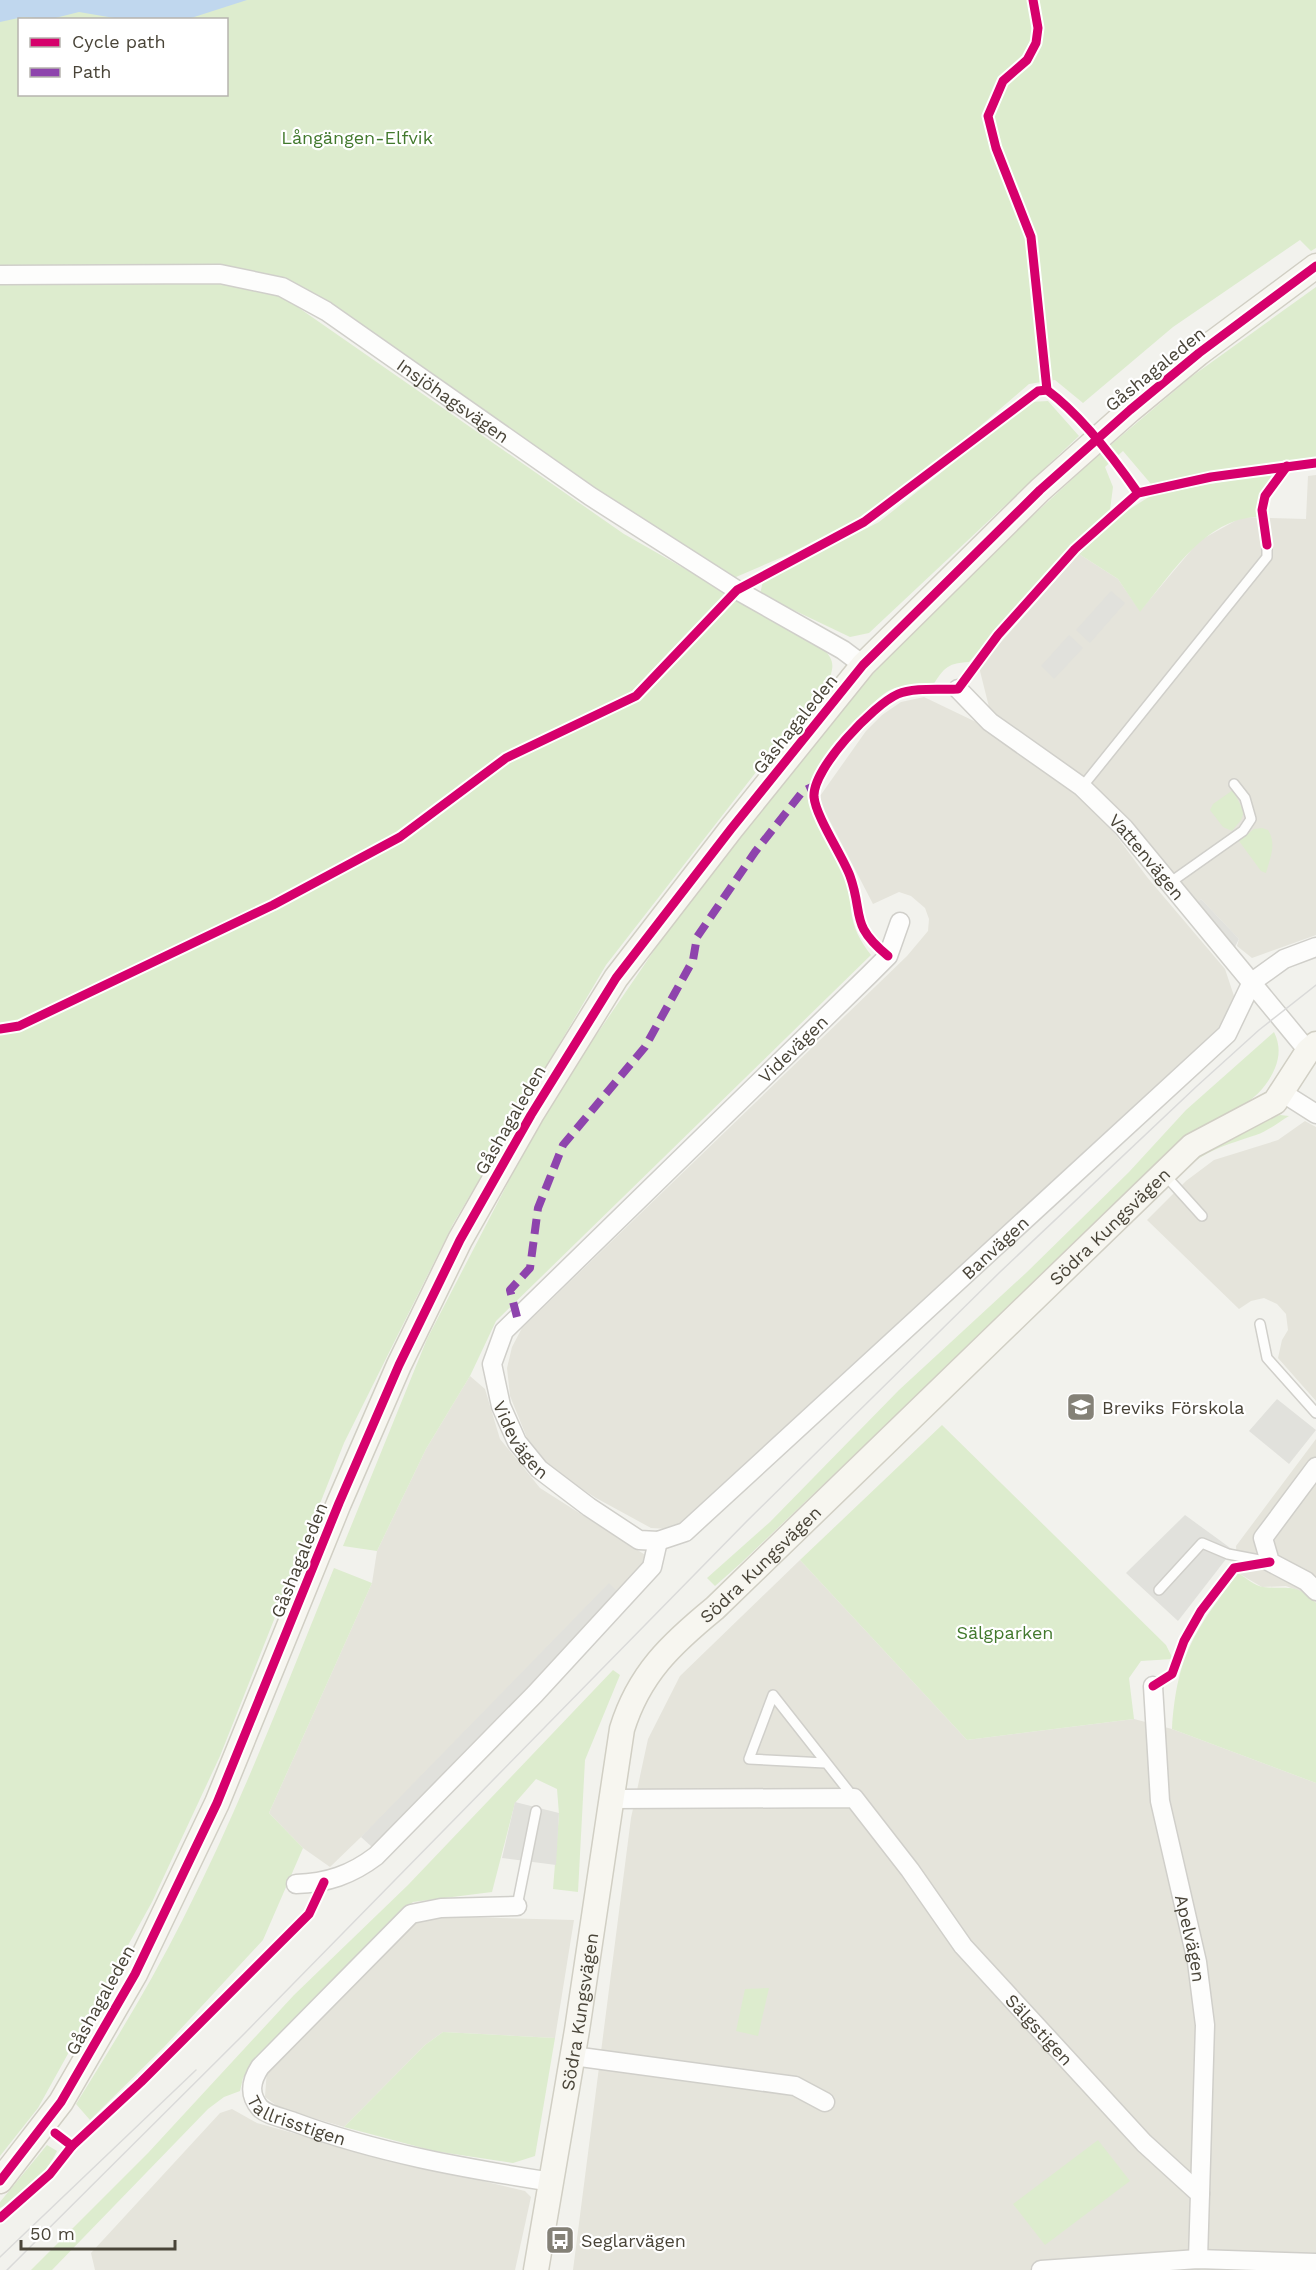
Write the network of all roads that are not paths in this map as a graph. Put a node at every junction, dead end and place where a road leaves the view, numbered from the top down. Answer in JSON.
{"nodes":[{"id":1,"x":1316,"y":266,"type":"edge"},
{"id":2,"x":0,"y":275,"type":"edge"},
{"id":3,"x":1267,"y":544,"type":"dead end"},
{"id":4,"x":863,"y":665,"type":"junction"},
{"id":5,"x":958,"y":690,"type":"dead end"},
{"id":6,"x":1234,"y":784,"type":"dead end"},
{"id":7,"x":1082,"y":787,"type":"junction"},
{"id":8,"x":1168,"y":884,"type":"junction"},
{"id":9,"x":900,"y":922,"type":"dead end"},
{"id":10,"x":1316,"y":946,"type":"edge"},
{"id":11,"x":1252,"y":982,"type":"junction"},
{"id":12,"x":1312,"y":1048,"type":"edge"},
{"id":13,"x":1283,"y":1093,"type":"junction"},
{"id":14,"x":1316,"y":1114,"type":"edge"},
{"id":15,"x":1164,"y":1173,"type":"junction"},
{"id":16,"x":1202,"y":1216,"type":"dead end"},
{"id":17,"x":1260,"y":1324,"type":"dead end"},
{"id":18,"x":1316,"y":1413,"type":"edge"},
{"id":19,"x":1316,"y":1467,"type":"edge"},
{"id":20,"x":658,"y":1541,"type":"junction"},
{"id":21,"x":1270,"y":1562,"type":"junction"},
{"id":22,"x":1159,"y":1590,"type":"dead end"},
{"id":23,"x":1316,"y":1591,"type":"edge"},
{"id":24,"x":1153,"y":1686,"type":"dead end"},
{"id":25,"x":825,"y":1762,"type":"junction"},
{"id":26,"x":854,"y":1798,"type":"junction"},
{"id":27,"x":609,"y":1799,"type":"junction"},
{"id":28,"x":537,"y":1811,"type":"dead end"},
{"id":29,"x":296,"y":1884,"type":"dead end"},
{"id":30,"x":518,"y":1906,"type":"joint"},
{"id":31,"x":573,"y":2056,"type":"junction"},
{"id":32,"x":825,"y":2102,"type":"dead end"},
{"id":33,"x":0,"y":2181,"type":"edge"},
{"id":34,"x":552,"y":2182,"type":"junction"},
{"id":35,"x":1200,"y":2194,"type":"junction"},
{"id":36,"x":1198,"y":2259,"type":"junction"},
{"id":37,"x":1316,"y":2263,"type":"edge"},
{"id":38,"x":536,"y":2270,"type":"edge"},
{"id":39,"x":1041,"y":2270,"type":"edge"}],
"edges":[{"from":1,"to":4,"type":"main road","name":"Gåshagaleden"},
{"from":2,"to":4,"type":"street","name":"Insjöhagsvägen"},
{"from":3,"to":7,"type":"lane"},
{"from":4,"to":33,"type":"main road","name":"Gåshagaleden"},
{"from":5,"to":7,"type":"street","name":"Vattenvägen"},
{"from":6,"to":8,"type":"lane"},
{"from":7,"to":8,"type":"street","name":"Vattenvägen"},
{"from":8,"to":11,"type":"street","name":"Vattenvägen"},
{"from":9,"to":20,"type":"street","name":"Videvägen"},
{"from":10,"to":11,"type":"street","name":"Banvägen"},
{"from":11,"to":12,"type":"street","name":"Vattenvägen"},
{"from":11,"to":20,"type":"street","name":"Banvägen"},
{"from":12,"to":13,"type":"main road","name":"Södra Kungsvägen"},
{"from":13,"to":14,"type":"street"},
{"from":13,"to":15,"type":"main road","name":"Södra Kungsvägen"},
{"from":15,"to":16,"type":"lane"},
{"from":15,"to":27,"type":"main road","name":"Södra Kungsvägen"},
{"from":17,"to":18,"type":"lane"},
{"from":19,"to":21,"type":"street"},
{"from":20,"to":29,"type":"street"},
{"from":21,"to":22,"type":"lane"},
{"from":21,"to":23,"type":"street"},
{"from":24,"to":35,"type":"street","name":"Apelvägen"},
{"from":25,"to":25,"type":"lane","name":"Sälgstigen"},
{"from":25,"to":26,"type":"lane","name":"Sälgstigen"},
{"from":26,"to":27,"type":"street"},
{"from":26,"to":35,"type":"street","name":"Sälgstigen"},
{"from":27,"to":31,"type":"main road","name":"Södra Kungsvägen"},
{"from":28,"to":30,"type":"lane"},
{"from":30,"to":34,"type":"street","name":"Tallrisstigen"},
{"from":31,"to":32,"type":"street"},
{"from":31,"to":34,"type":"main road","name":"Södra Kungsvägen"},
{"from":34,"to":38,"type":"main road","name":"Södra Kungsvägen"},
{"from":35,"to":36,"type":"street"},
{"from":36,"to":37,"type":"street"},
{"from":36,"to":39,"type":"street"}]}
